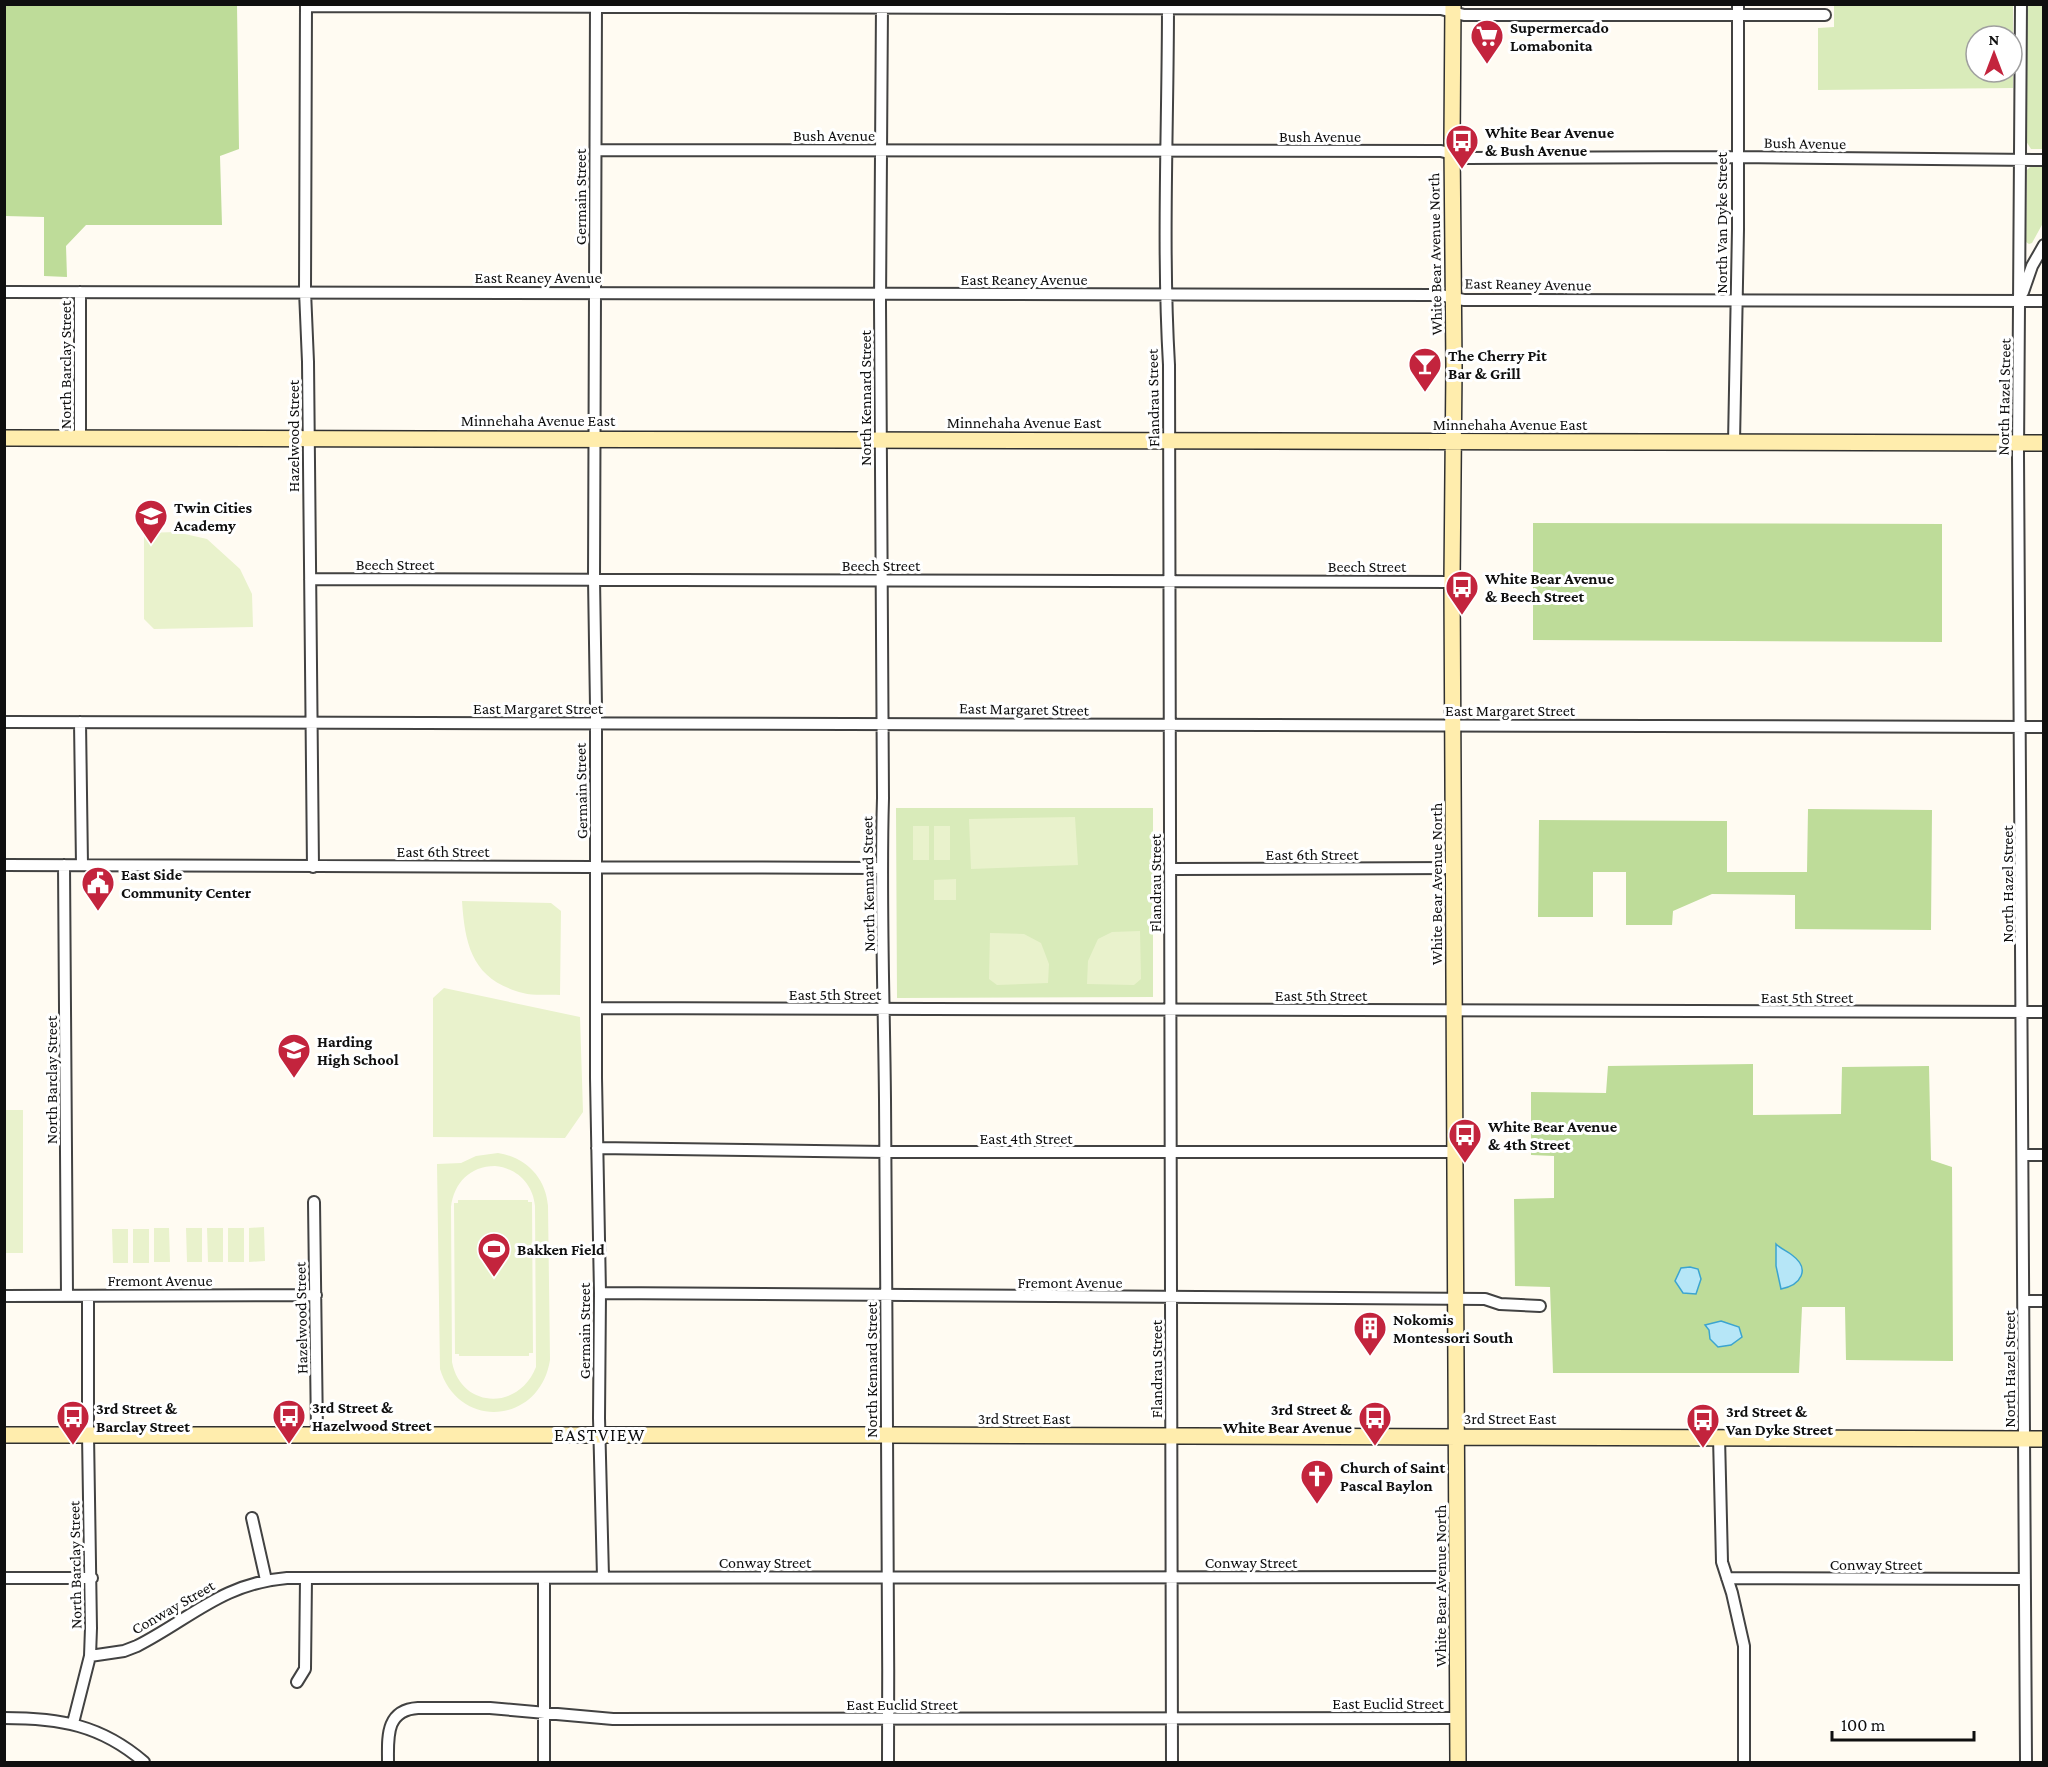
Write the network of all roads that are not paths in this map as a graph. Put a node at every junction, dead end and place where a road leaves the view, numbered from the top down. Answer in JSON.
{"nodes":[{"id":1,"x":2021,"y":4,"type":"edge"},
{"id":2,"x":306,"y":5,"type":"edge"},
{"id":3,"x":596,"y":5,"type":"edge"},
{"id":4,"x":882,"y":6,"type":"edge"},
{"id":5,"x":1168,"y":6,"type":"edge"},
{"id":6,"x":1453,"y":8,"type":"edge"},
{"id":7,"x":1738,"y":9,"type":"edge"},
{"id":8,"x":1825,"y":15,"type":"dead end"},
{"id":9,"x":596,"y":150,"type":"junction"},
{"id":10,"x":881,"y":150,"type":"junction"},
{"id":11,"x":1166,"y":151,"type":"junction"},
{"id":12,"x":1452,"y":154,"type":"junction"},
{"id":13,"x":1737,"y":157,"type":"junction"},
{"id":14,"x":2020,"y":160,"type":"junction"},
{"id":15,"x":2043,"y":160,"type":"edge"},
{"id":16,"x":2043,"y":244,"type":"edge"},
{"id":17,"x":305,"y":291,"type":"junction"},
{"id":18,"x":4,"y":292,"type":"edge"},
{"id":19,"x":80,"y":292,"type":"junction"},
{"id":20,"x":595,"y":293,"type":"junction"},
{"id":21,"x":880,"y":293,"type":"junction"},
{"id":22,"x":1166,"y":294,"type":"junction"},
{"id":23,"x":1452,"y":297,"type":"junction"},
{"id":24,"x":1736,"y":301,"type":"junction"},
{"id":25,"x":2020,"y":301,"type":"junction"},
{"id":26,"x":2043,"y":301,"type":"edge"},
{"id":27,"x":308,"y":437,"type":"junction"},
{"id":28,"x":4,"y":438,"type":"edge"},
{"id":29,"x":80,"y":438,"type":"junction"},
{"id":30,"x":594,"y":438,"type":"junction"},
{"id":31,"x":880,"y":440,"type":"junction"},
{"id":32,"x":1169,"y":441,"type":"junction"},
{"id":33,"x":1452,"y":442,"type":"junction"},
{"id":34,"x":1734,"y":443,"type":"junction"},
{"id":35,"x":2018,"y":443,"type":"junction"},
{"id":36,"x":2043,"y":443,"type":"edge"},
{"id":37,"x":310,"y":579,"type":"junction"},
{"id":38,"x":594,"y":579,"type":"junction"},
{"id":39,"x":881,"y":580,"type":"junction"},
{"id":40,"x":1169,"y":580,"type":"junction"},
{"id":41,"x":1452,"y":582,"type":"junction"},
{"id":42,"x":312,"y":721,"type":"junction"},
{"id":43,"x":4,"y":722,"type":"edge"},
{"id":44,"x":80,"y":722,"type":"junction"},
{"id":45,"x":595,"y":723,"type":"junction"},
{"id":46,"x":882,"y":723,"type":"junction"},
{"id":47,"x":1453,"y":724,"type":"junction"},
{"id":48,"x":1170,"y":726,"type":"junction"},
{"id":49,"x":2020,"y":727,"type":"junction"},
{"id":50,"x":2043,"y":727,"type":"edge"},
{"id":51,"x":4,"y":865,"type":"edge"},
{"id":52,"x":64,"y":865,"type":"junction"},
{"id":53,"x":82,"y":866,"type":"junction"},
{"id":54,"x":313,"y":867,"type":"junction"},
{"id":55,"x":597,"y":867,"type":"junction"},
{"id":56,"x":881,"y":868,"type":"junction"},
{"id":57,"x":1455,"y":868,"type":"junction"},
{"id":58,"x":1170,"y":869,"type":"junction"},
{"id":59,"x":598,"y":1008,"type":"junction"},
{"id":60,"x":884,"y":1009,"type":"junction"},
{"id":61,"x":1170,"y":1010,"type":"junction"},
{"id":62,"x":1455,"y":1011,"type":"junction"},
{"id":63,"x":2022,"y":1012,"type":"junction"},
{"id":64,"x":2043,"y":1012,"type":"edge"},
{"id":65,"x":597,"y":1149,"type":"junction"},
{"id":66,"x":885,"y":1152,"type":"junction"},
{"id":67,"x":1454,"y":1152,"type":"junction"},
{"id":68,"x":1171,"y":1153,"type":"junction"},
{"id":69,"x":2023,"y":1155,"type":"junction"},
{"id":70,"x":2043,"y":1155,"type":"edge"},
{"id":71,"x":314,"y":1202,"type":"dead end"},
{"id":72,"x":600,"y":1293,"type":"junction"},
{"id":73,"x":316,"y":1295,"type":"junction"},
{"id":74,"x":4,"y":1296,"type":"edge"},
{"id":75,"x":67,"y":1296,"type":"junction"},
{"id":76,"x":88,"y":1296,"type":"junction"},
{"id":77,"x":886,"y":1296,"type":"junction"},
{"id":78,"x":1171,"y":1297,"type":"junction"},
{"id":79,"x":1456,"y":1299,"type":"junction"},
{"id":80,"x":2024,"y":1301,"type":"junction"},
{"id":81,"x":2043,"y":1301,"type":"edge"},
{"id":82,"x":1540,"y":1306,"type":"dead end"},
{"id":83,"x":88,"y":1434,"type":"junction"},
{"id":84,"x":317,"y":1434,"type":"junction"},
{"id":85,"x":4,"y":1435,"type":"edge"},
{"id":86,"x":600,"y":1435,"type":"junction"},
{"id":87,"x":887,"y":1435,"type":"junction"},
{"id":88,"x":1457,"y":1436,"type":"junction"},
{"id":89,"x":1172,"y":1437,"type":"junction"},
{"id":90,"x":1719,"y":1437,"type":"junction"},
{"id":91,"x":2024,"y":1439,"type":"junction"},
{"id":92,"x":2043,"y":1439,"type":"edge"},
{"id":93,"x":252,"y":1518,"type":"dead end"},
{"id":94,"x":1458,"y":1576,"type":"junction"},
{"id":95,"x":603,"y":1577,"type":"junction"},
{"id":96,"x":1172,"y":1577,"type":"junction"},
{"id":97,"x":4,"y":1578,"type":"edge"},
{"id":98,"x":92,"y":1578,"type":"junction"},
{"id":99,"x":306,"y":1578,"type":"junction"},
{"id":100,"x":544,"y":1578,"type":"junction"},
{"id":101,"x":888,"y":1578,"type":"junction"},
{"id":102,"x":1727,"y":1578,"type":"junction"},
{"id":103,"x":2025,"y":1579,"type":"junction"},
{"id":104,"x":266,"y":1580,"type":"junction"},
{"id":105,"x":90,"y":1656,"type":"junction"},
{"id":106,"x":297,"y":1682,"type":"dead end"},
{"id":107,"x":543,"y":1713,"type":"junction"},
{"id":108,"x":4,"y":1718,"type":"edge"},
{"id":109,"x":1172,"y":1718,"type":"junction"},
{"id":110,"x":1458,"y":1718,"type":"junction"},
{"id":111,"x":888,"y":1719,"type":"junction"},
{"id":112,"x":74,"y":1723,"type":"junction"},
{"id":113,"x":144,"y":1762,"type":"edge"},
{"id":114,"x":388,"y":1762,"type":"edge"},
{"id":115,"x":544,"y":1762,"type":"edge"},
{"id":116,"x":888,"y":1762,"type":"edge"},
{"id":117,"x":1172,"y":1762,"type":"edge"},
{"id":118,"x":1458,"y":1762,"type":"edge"},
{"id":119,"x":1744,"y":1762,"type":"edge"},
{"id":120,"x":2026,"y":1762,"type":"edge"}],
"edges":[{"from":1,"to":14,"type":"street","name":"North Hazel Street"},
{"from":2,"to":3,"type":"street"},
{"from":2,"to":17,"type":"street","name":"Hazelwood Street"},
{"from":3,"to":4,"type":"street"},
{"from":3,"to":9,"type":"street","name":"Germain Street"},
{"from":4,"to":5,"type":"street"},
{"from":4,"to":10,"type":"street","name":"North Kennard Street"},
{"from":5,"to":6,"type":"street"},
{"from":5,"to":11,"type":"street","name":"Flandrau Street"},
{"from":6,"to":7,"type":"street"},
{"from":6,"to":12,"type":"main road","name":"White Bear Avenue North"},
{"from":7,"to":8,"type":"street"},
{"from":7,"to":13,"type":"street","name":"North Van Dyke Street"},
{"from":9,"to":10,"type":"street","name":"Bush Avenue"},
{"from":9,"to":20,"type":"street","name":"Germain Street"},
{"from":10,"to":11,"type":"street","name":"Bush Avenue"},
{"from":10,"to":21,"type":"street","name":"North Kennard Street"},
{"from":11,"to":12,"type":"street","name":"Bush Avenue"},
{"from":11,"to":22,"type":"street","name":"Flandrau Street"},
{"from":12,"to":13,"type":"street","name":"Bush Avenue"},
{"from":12,"to":23,"type":"main road","name":"White Bear Avenue North"},
{"from":13,"to":14,"type":"street","name":"Bush Avenue"},
{"from":13,"to":24,"type":"street","name":"North Van Dyke Street"},
{"from":14,"to":15,"type":"street","name":"Bush Avenue"},
{"from":14,"to":25,"type":"street","name":"North Hazel Street"},
{"from":16,"to":25,"type":"street"},
{"from":17,"to":19,"type":"street","name":"East Reaney Avenue"},
{"from":17,"to":20,"type":"street","name":"East Reaney Avenue"},
{"from":17,"to":27,"type":"street","name":"Hazelwood Street"},
{"from":18,"to":19,"type":"street","name":"East Reaney Avenue"},
{"from":19,"to":29,"type":"street","name":"North Barclay Street"},
{"from":20,"to":21,"type":"street","name":"East Reaney Avenue"},
{"from":20,"to":30,"type":"street","name":"Germain Street"},
{"from":21,"to":22,"type":"street","name":"East Reaney Avenue"},
{"from":21,"to":31,"type":"street","name":"North Kennard Street"},
{"from":22,"to":23,"type":"street","name":"East Reaney Avenue"},
{"from":22,"to":32,"type":"street","name":"Flandrau Street"},
{"from":23,"to":24,"type":"street","name":"East Reaney Avenue"},
{"from":23,"to":33,"type":"main road","name":"White Bear Avenue North"},
{"from":24,"to":25,"type":"street","name":"East Reaney Avenue"},
{"from":24,"to":34,"type":"street","name":"North Van Dyke Street"},
{"from":25,"to":26,"type":"street","name":"East Reaney Avenue"},
{"from":25,"to":35,"type":"street","name":"North Hazel Street"},
{"from":27,"to":29,"type":"main road","name":"Minnehaha Avenue East"},
{"from":27,"to":30,"type":"main road","name":"Minnehaha Avenue East"},
{"from":27,"to":37,"type":"street","name":"Hazelwood Street"},
{"from":28,"to":29,"type":"main road","name":"Minnehaha Avenue East"},
{"from":30,"to":31,"type":"main road","name":"Minnehaha Avenue East"},
{"from":30,"to":38,"type":"street","name":"Germain Street"},
{"from":31,"to":32,"type":"main road","name":"Minnehaha Avenue East"},
{"from":31,"to":39,"type":"street","name":"North Kennard Street"},
{"from":32,"to":33,"type":"main road","name":"Minnehaha Avenue East"},
{"from":32,"to":40,"type":"street","name":"Flandrau Street"},
{"from":33,"to":34,"type":"main road","name":"Minnehaha Avenue East"},
{"from":33,"to":41,"type":"main road","name":"White Bear Avenue North"},
{"from":34,"to":35,"type":"main road","name":"Minnehaha Avenue East"},
{"from":35,"to":36,"type":"main road","name":"Minnehaha Avenue East"},
{"from":35,"to":49,"type":"street","name":"North Hazel Street"},
{"from":37,"to":38,"type":"street","name":"Beech Street"},
{"from":37,"to":42,"type":"street","name":"Hazelwood Street"},
{"from":38,"to":39,"type":"street","name":"Beech Street"},
{"from":38,"to":45,"type":"street","name":"Germain Street"},
{"from":39,"to":40,"type":"street","name":"Beech Street"},
{"from":39,"to":46,"type":"street","name":"North Kennard Street"},
{"from":40,"to":41,"type":"street","name":"Beech Street"},
{"from":40,"to":48,"type":"street","name":"Flandrau Street"},
{"from":41,"to":47,"type":"main road","name":"White Bear Avenue North"},
{"from":42,"to":44,"type":"street","name":"East Margaret Street"},
{"from":42,"to":45,"type":"street","name":"East Margaret Street"},
{"from":42,"to":54,"type":"street","name":"Hazelwood Street"},
{"from":43,"to":44,"type":"street","name":"East Margaret Street"},
{"from":44,"to":53,"type":"street"},
{"from":45,"to":46,"type":"street","name":"East Margaret Street"},
{"from":45,"to":55,"type":"street","name":"Germain Street"},
{"from":46,"to":48,"type":"street","name":"East Margaret Street"},
{"from":46,"to":56,"type":"street","name":"North Kennard Street"},
{"from":47,"to":48,"type":"street","name":"East Margaret Street"},
{"from":47,"to":49,"type":"street","name":"East Margaret Street"},
{"from":47,"to":57,"type":"main road","name":"White Bear Avenue North"},
{"from":48,"to":58,"type":"street","name":"Flandrau Street"},
{"from":49,"to":50,"type":"street","name":"East Margaret Street"},
{"from":49,"to":63,"type":"street","name":"North Hazel Street"},
{"from":51,"to":52,"type":"street","name":"East 6th Street"},
{"from":52,"to":53,"type":"street","name":"East 6th Street"},
{"from":52,"to":75,"type":"street","name":"North Barclay Street"},
{"from":53,"to":54,"type":"street","name":"East 6th Street"},
{"from":54,"to":55,"type":"street","name":"East 6th Street"},
{"from":55,"to":56,"type":"street","name":"East 6th Street"},
{"from":55,"to":59,"type":"street","name":"Germain Street"},
{"from":56,"to":60,"type":"street","name":"North Kennard Street"},
{"from":57,"to":58,"type":"street","name":"East 6th Street"},
{"from":57,"to":62,"type":"main road","name":"White Bear Avenue North"},
{"from":58,"to":61,"type":"street","name":"Flandrau Street"},
{"from":59,"to":60,"type":"street","name":"East 5th Street"},
{"from":59,"to":65,"type":"street","name":"Germain Street"},
{"from":60,"to":61,"type":"street","name":"East 5th Street"},
{"from":60,"to":66,"type":"street","name":"North Kennard Street"},
{"from":61,"to":62,"type":"street","name":"East 5th Street"},
{"from":61,"to":68,"type":"street","name":"Flandrau Street"},
{"from":62,"to":63,"type":"street","name":"East 5th Street"},
{"from":62,"to":67,"type":"main road","name":"White Bear Avenue North"},
{"from":63,"to":64,"type":"street","name":"East 5th Street"},
{"from":63,"to":69,"type":"street","name":"North Hazel Street"},
{"from":65,"to":66,"type":"street","name":"East 4th Street"},
{"from":65,"to":72,"type":"street","name":"Germain Street"},
{"from":66,"to":68,"type":"street","name":"East 4th Street"},
{"from":66,"to":77,"type":"street","name":"North Kennard Street"},
{"from":67,"to":68,"type":"street","name":"East 4th Street"},
{"from":67,"to":79,"type":"main road","name":"White Bear Avenue North"},
{"from":68,"to":78,"type":"street","name":"Flandrau Street"},
{"from":69,"to":70,"type":"street"},
{"from":69,"to":80,"type":"street","name":"North Hazel Street"},
{"from":71,"to":73,"type":"street","name":"Hazelwood Street"},
{"from":72,"to":77,"type":"street","name":"Fremont Avenue"},
{"from":72,"to":86,"type":"street","name":"Germain Street"},
{"from":73,"to":76,"type":"street","name":"Fremont Avenue"},
{"from":73,"to":84,"type":"street","name":"Hazelwood Street"},
{"from":74,"to":75,"type":"street","name":"Fremont Avenue"},
{"from":75,"to":76,"type":"street","name":"Fremont Avenue"},
{"from":76,"to":83,"type":"street","name":"North Barclay Street"},
{"from":77,"to":78,"type":"street","name":"Fremont Avenue"},
{"from":77,"to":87,"type":"street","name":"North Kennard Street"},
{"from":78,"to":79,"type":"street","name":"Fremont Avenue"},
{"from":78,"to":89,"type":"street","name":"Flandrau Street"},
{"from":79,"to":82,"type":"street","name":"Fremont Avenue"},
{"from":79,"to":88,"type":"main road","name":"White Bear Avenue North"},
{"from":80,"to":81,"type":"street"},
{"from":80,"to":91,"type":"street","name":"North Hazel Street"},
{"from":83,"to":84,"type":"main road","name":"3rd Street East"},
{"from":83,"to":85,"type":"main road","name":"3rd Street East"},
{"from":83,"to":98,"type":"street","name":"North Barclay Street"},
{"from":84,"to":86,"type":"main road","name":"3rd Street East"},
{"from":86,"to":87,"type":"main road","name":"3rd Street East"},
{"from":86,"to":95,"type":"street","name":"Germain Street"},
{"from":87,"to":89,"type":"main road","name":"3rd Street East"},
{"from":87,"to":101,"type":"street","name":"North Kennard Street"},
{"from":88,"to":89,"type":"main road","name":"3rd Street East"},
{"from":88,"to":90,"type":"main road","name":"3rd Street East"},
{"from":88,"to":94,"type":"main road","name":"White Bear Avenue North"},
{"from":89,"to":96,"type":"street","name":"Flandrau Street"},
{"from":90,"to":91,"type":"main road","name":"3rd Street East"},
{"from":90,"to":102,"type":"street"},
{"from":91,"to":92,"type":"main road","name":"3rd Street East"},
{"from":91,"to":103,"type":"street","name":"North Hazel Street"},
{"from":93,"to":104,"type":"street"},
{"from":94,"to":96,"type":"street","name":"Conway Street"},
{"from":94,"to":110,"type":"main road","name":"White Bear Avenue North"},
{"from":95,"to":100,"type":"street","name":"Conway Street"},
{"from":95,"to":101,"type":"street","name":"Conway Street"},
{"from":96,"to":101,"type":"street","name":"Conway Street"},
{"from":96,"to":109,"type":"street","name":"Flandrau Street"},
{"from":97,"to":98,"type":"street"},
{"from":98,"to":105,"type":"street","name":"North Barclay Street"},
{"from":99,"to":100,"type":"street","name":"Conway Street"},
{"from":99,"to":104,"type":"street","name":"Conway Street"},
{"from":99,"to":106,"type":"street"},
{"from":100,"to":107,"type":"street"},
{"from":101,"to":111,"type":"street","name":"North Kennard Street"},
{"from":102,"to":103,"type":"street","name":"Conway Street"},
{"from":102,"to":119,"type":"street"},
{"from":103,"to":120,"type":"street","name":"North Hazel Street"},
{"from":104,"to":105,"type":"street","name":"Conway Street"},
{"from":105,"to":112,"type":"street","name":"North Barclay Street"},
{"from":107,"to":111,"type":"street","name":"East Euclid Street"},
{"from":107,"to":114,"type":"street","name":"East Euclid Street"},
{"from":107,"to":115,"type":"street"},
{"from":108,"to":112,"type":"street"},
{"from":109,"to":110,"type":"street","name":"East Euclid Street"},
{"from":109,"to":111,"type":"street","name":"East Euclid Street"},
{"from":109,"to":117,"type":"street","name":"Flandrau Street"},
{"from":110,"to":118,"type":"main road","name":"White Bear Avenue North"},
{"from":111,"to":116,"type":"street","name":"North Kennard Street"},
{"from":112,"to":113,"type":"street"}]}
